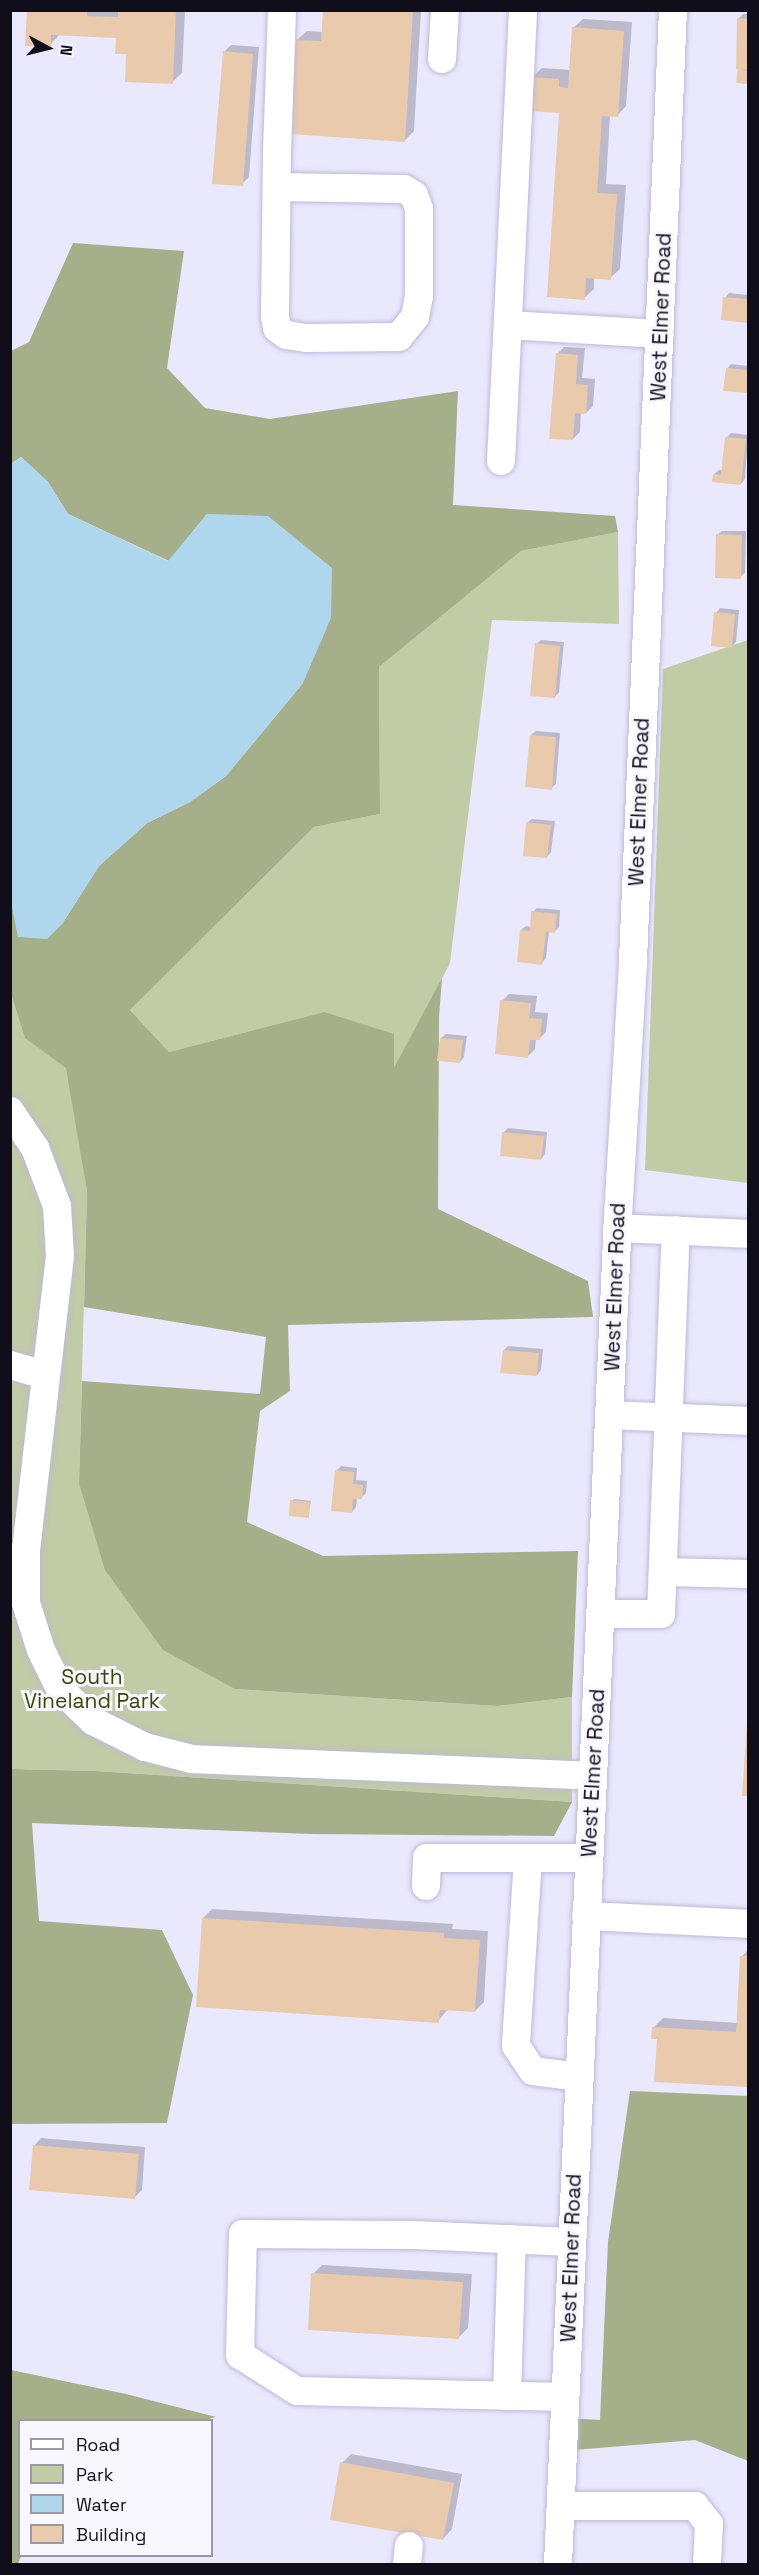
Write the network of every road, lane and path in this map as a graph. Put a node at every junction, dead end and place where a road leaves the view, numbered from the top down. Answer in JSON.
{"nodes":[{"id":1,"x":282,"y":10,"type":"edge"},
{"id":2,"x":445,"y":10,"type":"edge"},
{"id":3,"x":523,"y":10,"type":"edge"},
{"id":4,"x":673,"y":10,"type":"edge"},
{"id":5,"x":442,"y":59,"type":"dead end"},
{"id":6,"x":277,"y":187,"type":"junction"},
{"id":7,"x":508,"y":325,"type":"junction"},
{"id":8,"x":660,"y":334,"type":"junction"},
{"id":9,"x":501,"y":461,"type":"dead end"},
{"id":10,"x":10,"y":1111,"type":"edge"},
{"id":11,"x":617,"y":1228,"type":"junction"},
{"id":12,"x":676,"y":1230,"type":"junction"},
{"id":13,"x":748,"y":1234,"type":"edge"},
{"id":14,"x":10,"y":1365,"type":"edge"},
{"id":15,"x":45,"y":1375,"type":"junction"},
{"id":16,"x":611,"y":1414,"type":"junction"},
{"id":17,"x":669,"y":1417,"type":"junction"},
{"id":18,"x":748,"y":1421,"type":"edge"},
{"id":19,"x":663,"y":1572,"type":"junction"},
{"id":20,"x":748,"y":1574,"type":"edge"},
{"id":21,"x":601,"y":1614,"type":"junction"},
{"id":22,"x":593,"y":1776,"type":"junction"},
{"id":23,"x":528,"y":1858,"type":"junction"},
{"id":24,"x":588,"y":1858,"type":"junction"},
{"id":25,"x":426,"y":1886,"type":"dead end"},
{"id":26,"x":585,"y":1916,"type":"junction"},
{"id":27,"x":748,"y":1924,"type":"edge"},
{"id":28,"x":579,"y":2077,"type":"junction"},
{"id":29,"x":512,"y":2239,"type":"junction"},
{"id":30,"x":572,"y":2242,"type":"junction"},
{"id":31,"x":507,"y":2396,"type":"junction"},
{"id":32,"x":565,"y":2397,"type":"junction"},
{"id":33,"x":561,"y":2506,"type":"junction"},
{"id":34,"x":558,"y":2565,"type":"edge"},
{"id":35,"x":707,"y":2565,"type":"edge"}],
"edges":[{"from":1,"to":6,"type":"street"},
{"from":2,"to":5,"type":"street"},
{"from":3,"to":7,"type":"street"},
{"from":4,"to":8,"type":"street","name":"West Elmer Road"},
{"from":6,"to":6,"type":"street"},
{"from":7,"to":8,"type":"street"},
{"from":7,"to":9,"type":"street"},
{"from":8,"to":11,"type":"street","name":"West Elmer Road"},
{"from":10,"to":15,"type":"street"},
{"from":11,"to":12,"type":"street"},
{"from":11,"to":16,"type":"street","name":"West Elmer Road"},
{"from":12,"to":13,"type":"street"},
{"from":12,"to":17,"type":"street"},
{"from":14,"to":15,"type":"street"},
{"from":15,"to":22,"type":"street"},
{"from":16,"to":17,"type":"street"},
{"from":16,"to":21,"type":"street","name":"West Elmer Road"},
{"from":17,"to":18,"type":"street"},
{"from":17,"to":19,"type":"street"},
{"from":19,"to":20,"type":"street"},
{"from":19,"to":21,"type":"street"},
{"from":21,"to":22,"type":"street","name":"West Elmer Road"},
{"from":22,"to":24,"type":"street","name":"West Elmer Road"},
{"from":23,"to":24,"type":"street"},
{"from":23,"to":25,"type":"street"},
{"from":23,"to":28,"type":"street"},
{"from":24,"to":26,"type":"street","name":"West Elmer Road"},
{"from":26,"to":27,"type":"street"},
{"from":26,"to":28,"type":"street","name":"West Elmer Road"},
{"from":28,"to":30,"type":"street","name":"West Elmer Road"},
{"from":29,"to":30,"type":"street"},
{"from":29,"to":31,"type":"street"},
{"from":29,"to":31,"type":"street"},
{"from":30,"to":32,"type":"street","name":"West Elmer Road"},
{"from":31,"to":32,"type":"street"},
{"from":32,"to":33,"type":"street","name":"West Elmer Road"},
{"from":33,"to":34,"type":"street","name":"West Elmer Road"},
{"from":33,"to":35,"type":"street"}]}
